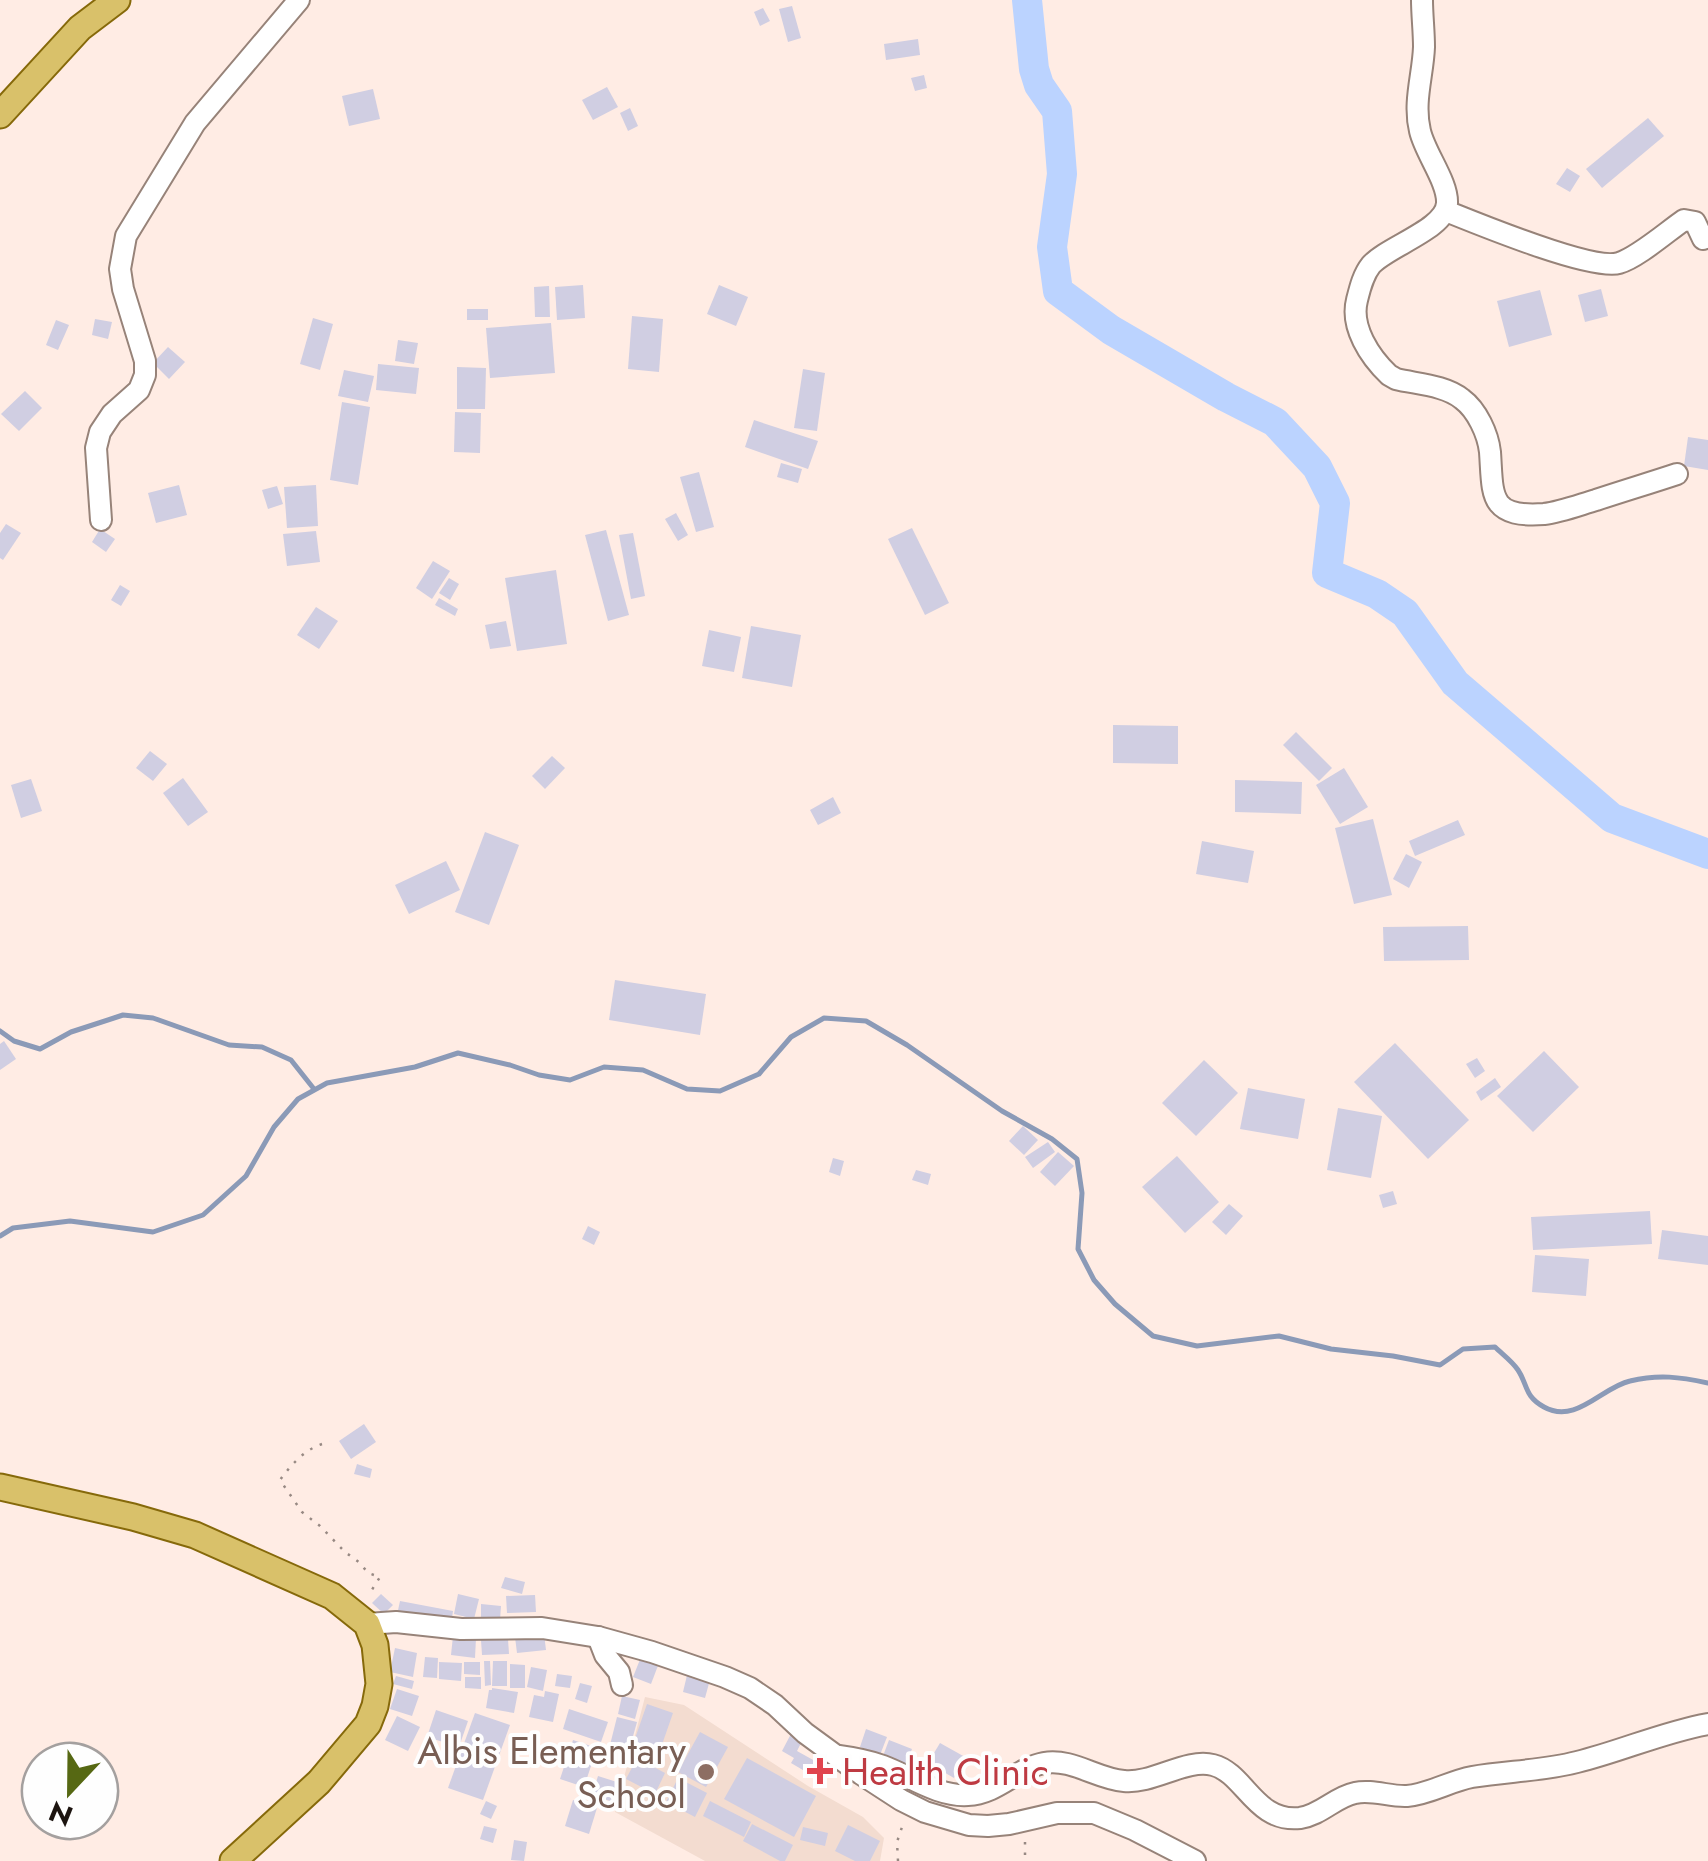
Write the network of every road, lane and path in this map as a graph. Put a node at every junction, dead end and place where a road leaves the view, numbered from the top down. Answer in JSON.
{"nodes":[{"id":1,"x":117,"y":0,"type":"edge"},
{"id":2,"x":300,"y":0,"type":"edge"},
{"id":3,"x":1422,"y":0,"type":"edge"},
{"id":4,"x":0,"y":115,"type":"edge"},
{"id":5,"x":1446,"y":210,"type":"junction"},
{"id":6,"x":1703,"y":239,"type":"dead end"},
{"id":7,"x":1677,"y":474,"type":"dead end"},
{"id":8,"x":101,"y":520,"type":"dead end"},
{"id":9,"x":322,"y":1444,"type":"dead end"},
{"id":10,"x":0,"y":1487,"type":"edge"},
{"id":11,"x":361,"y":1618,"type":"junction"},
{"id":12,"x":598,"y":1637,"type":"junction"},
{"id":13,"x":622,"y":1686,"type":"dead end"},
{"id":14,"x":1708,"y":1724,"type":"edge"},
{"id":15,"x":839,"y":1756,"type":"junction"},
{"id":16,"x":909,"y":1805,"type":"junction"},
{"id":17,"x":233,"y":1861,"type":"edge"},
{"id":18,"x":898,"y":1861,"type":"edge"},
{"id":19,"x":1195,"y":1861,"type":"edge"}],
"edges":[{"from":1,"to":4,"type":"main road"},
{"from":2,"to":8,"type":"street"},
{"from":3,"to":5,"type":"street"},
{"from":5,"to":6,"type":"street"},
{"from":5,"to":7,"type":"street"},
{"from":9,"to":11,"type":"path"},
{"from":10,"to":11,"type":"main road"},
{"from":11,"to":12,"type":"street"},
{"from":11,"to":17,"type":"main road"},
{"from":12,"to":13,"type":"street"},
{"from":12,"to":15,"type":"street"},
{"from":14,"to":15,"type":"street"},
{"from":15,"to":16,"type":"street"},
{"from":16,"to":18,"type":"path"},
{"from":16,"to":19,"type":"street"}]}
